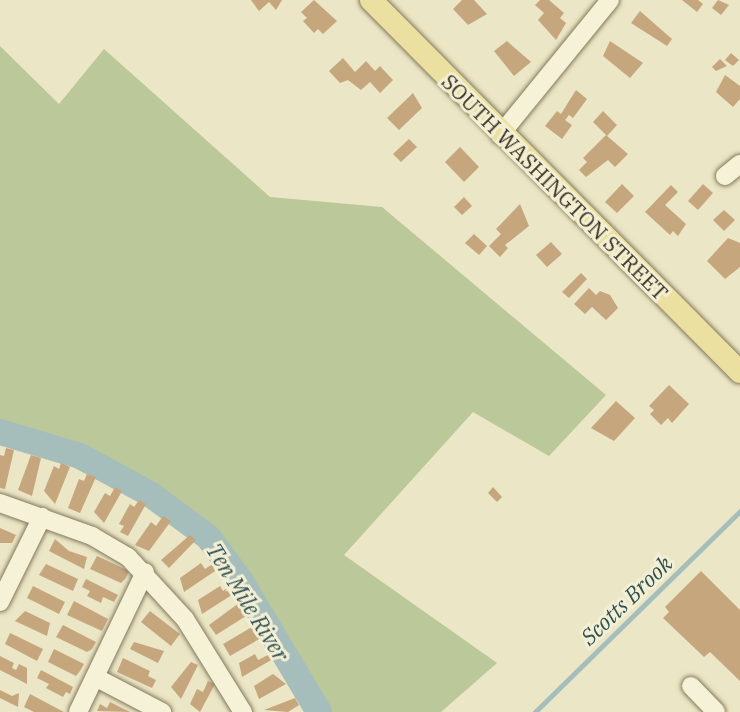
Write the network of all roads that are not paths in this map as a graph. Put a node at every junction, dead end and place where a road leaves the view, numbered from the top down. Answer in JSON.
{"nodes":[{"id":1,"x":371,"y":0,"type":"edge"},
{"id":2,"x":610,"y":0,"type":"edge"},
{"id":3,"x":500,"y":135,"type":"junction"},
{"id":4,"x":740,"y":164,"type":"edge"},
{"id":5,"x":725,"y":176,"type":"dead end"},
{"id":6,"x":738,"y":363,"type":"edge"},
{"id":7,"x":0,"y":503,"type":"edge"},
{"id":8,"x":42,"y":518,"type":"junction"},
{"id":9,"x":145,"y":572,"type":"junction"},
{"id":10,"x":0,"y":602,"type":"edge"},
{"id":11,"x":95,"y":677,"type":"junction"},
{"id":12,"x":691,"y":686,"type":"dead end"},
{"id":13,"x":78,"y":712,"type":"edge"},
{"id":14,"x":162,"y":712,"type":"edge"},
{"id":15,"x":243,"y":712,"type":"edge"},
{"id":16,"x":716,"y":712,"type":"edge"}],
"edges":[{"from":1,"to":3,"type":"main road","name":"SOUTH WASHINGTON STREET"},
{"from":2,"to":3,"type":"street"},
{"from":3,"to":6,"type":"main road","name":"SOUTH WASHINGTON STREET"},
{"from":4,"to":5,"type":"street"},
{"from":7,"to":8,"type":"street"},
{"from":8,"to":9,"type":"street"},
{"from":8,"to":10,"type":"street"},
{"from":9,"to":11,"type":"street"},
{"from":9,"to":15,"type":"street"},
{"from":11,"to":13,"type":"street"},
{"from":11,"to":14,"type":"street"},
{"from":12,"to":16,"type":"street"}]}
